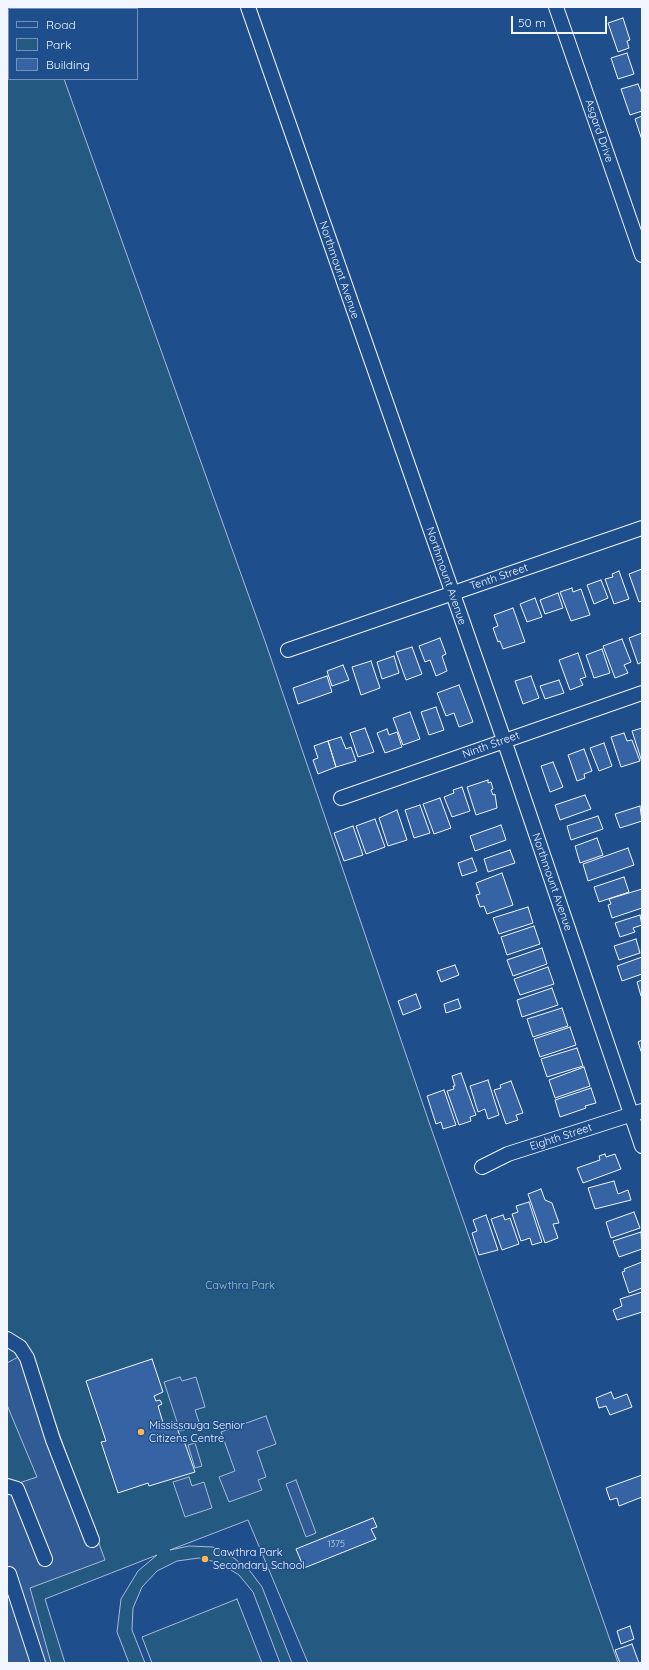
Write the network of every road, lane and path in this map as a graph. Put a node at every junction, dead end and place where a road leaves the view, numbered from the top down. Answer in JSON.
{"nodes":[{"id":1,"x":248,"y":7,"type":"edge"},
{"id":2,"x":556,"y":7,"type":"edge"},
{"id":3,"x":642,"y":255,"type":"edge"},
{"id":4,"x":642,"y":528,"type":"edge"},
{"id":5,"x":452,"y":593,"type":"junction"},
{"id":6,"x":288,"y":650,"type":"dead end"},
{"id":7,"x":642,"y":692,"type":"edge"},
{"id":8,"x":504,"y":740,"type":"junction"},
{"id":9,"x":340,"y":798,"type":"dead end"},
{"id":10,"x":637,"y":1113,"type":"edge"},
{"id":11,"x":642,"y":1146,"type":"edge"},
{"id":12,"x":482,"y":1167,"type":"dead end"},
{"id":13,"x":7,"y":1339,"type":"edge"},
{"id":14,"x":12,"y":1488,"type":"edge"},
{"id":15,"x":92,"y":1540,"type":"dead end"},
{"id":16,"x":45,"y":1559,"type":"dead end"},
{"id":17,"x":9,"y":1574,"type":"dead end"},
{"id":18,"x":38,"y":1663,"type":"edge"}],
"edges":[{"from":1,"to":5,"type":"street","name":"Northmount Avenue"},
{"from":2,"to":3,"type":"street","name":"Asgard Drive"},
{"from":4,"to":5,"type":"street","name":"Tenth Street"},
{"from":5,"to":6,"type":"street","name":"Tenth Street"},
{"from":5,"to":8,"type":"street","name":"Northmount Avenue"},
{"from":7,"to":8,"type":"street","name":"Ninth Street"},
{"from":8,"to":9,"type":"street","name":"Ninth Street"},
{"from":8,"to":10,"type":"street","name":"Northmount Avenue"},
{"from":10,"to":11,"type":"street","name":"Northmount Avenue"},
{"from":10,"to":12,"type":"street","name":"Eighth Street"},
{"from":13,"to":15,"type":"street"},
{"from":14,"to":16,"type":"street"},
{"from":17,"to":18,"type":"street"}]}
